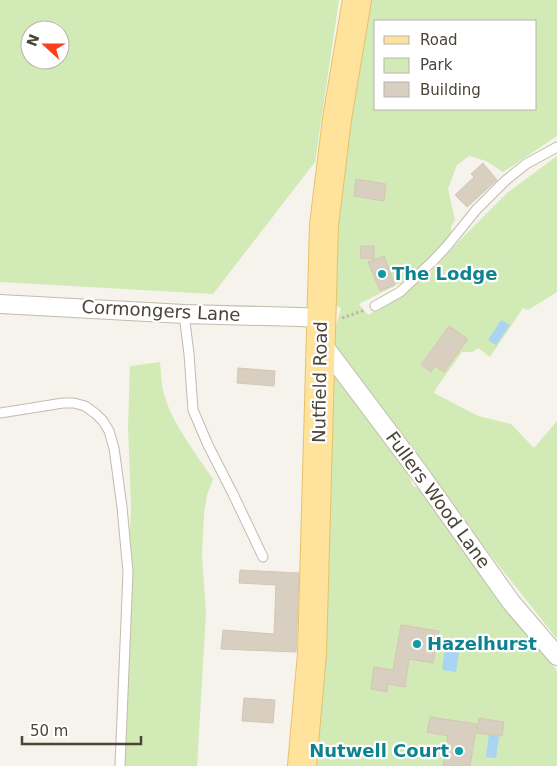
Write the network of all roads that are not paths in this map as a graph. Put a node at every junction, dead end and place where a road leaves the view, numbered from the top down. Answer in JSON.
{"nodes":[{"id":1,"x":357,"y":0,"type":"edge"},
{"id":2,"x":557,"y":147,"type":"edge"},
{"id":3,"x":0,"y":304,"type":"edge"},
{"id":4,"x":375,"y":306,"type":"road end"},
{"id":5,"x":184,"y":314,"type":"junction"},
{"id":6,"x":321,"y":330,"type":"junction"},
{"id":7,"x":0,"y":413,"type":"edge"},
{"id":8,"x":263,"y":557,"type":"dead end"},
{"id":9,"x":557,"y":656,"type":"edge"},
{"id":10,"x":120,"y":766,"type":"edge"},
{"id":11,"x":302,"y":766,"type":"edge"}],
"edges":[{"from":1,"to":6,"type":"main road","name":"Nutfield Road"},
{"from":2,"to":4,"type":"lane"},
{"from":3,"to":5,"type":"street","name":"Cormongers Lane"},
{"from":5,"to":6,"type":"street","name":"Cormongers Lane"},
{"from":5,"to":8,"type":"lane"},
{"from":6,"to":9,"type":"street","name":"Fullers Wood Lane"},
{"from":6,"to":11,"type":"main road","name":"Nutfield Road"},
{"from":7,"to":10,"type":"lane"}]}
